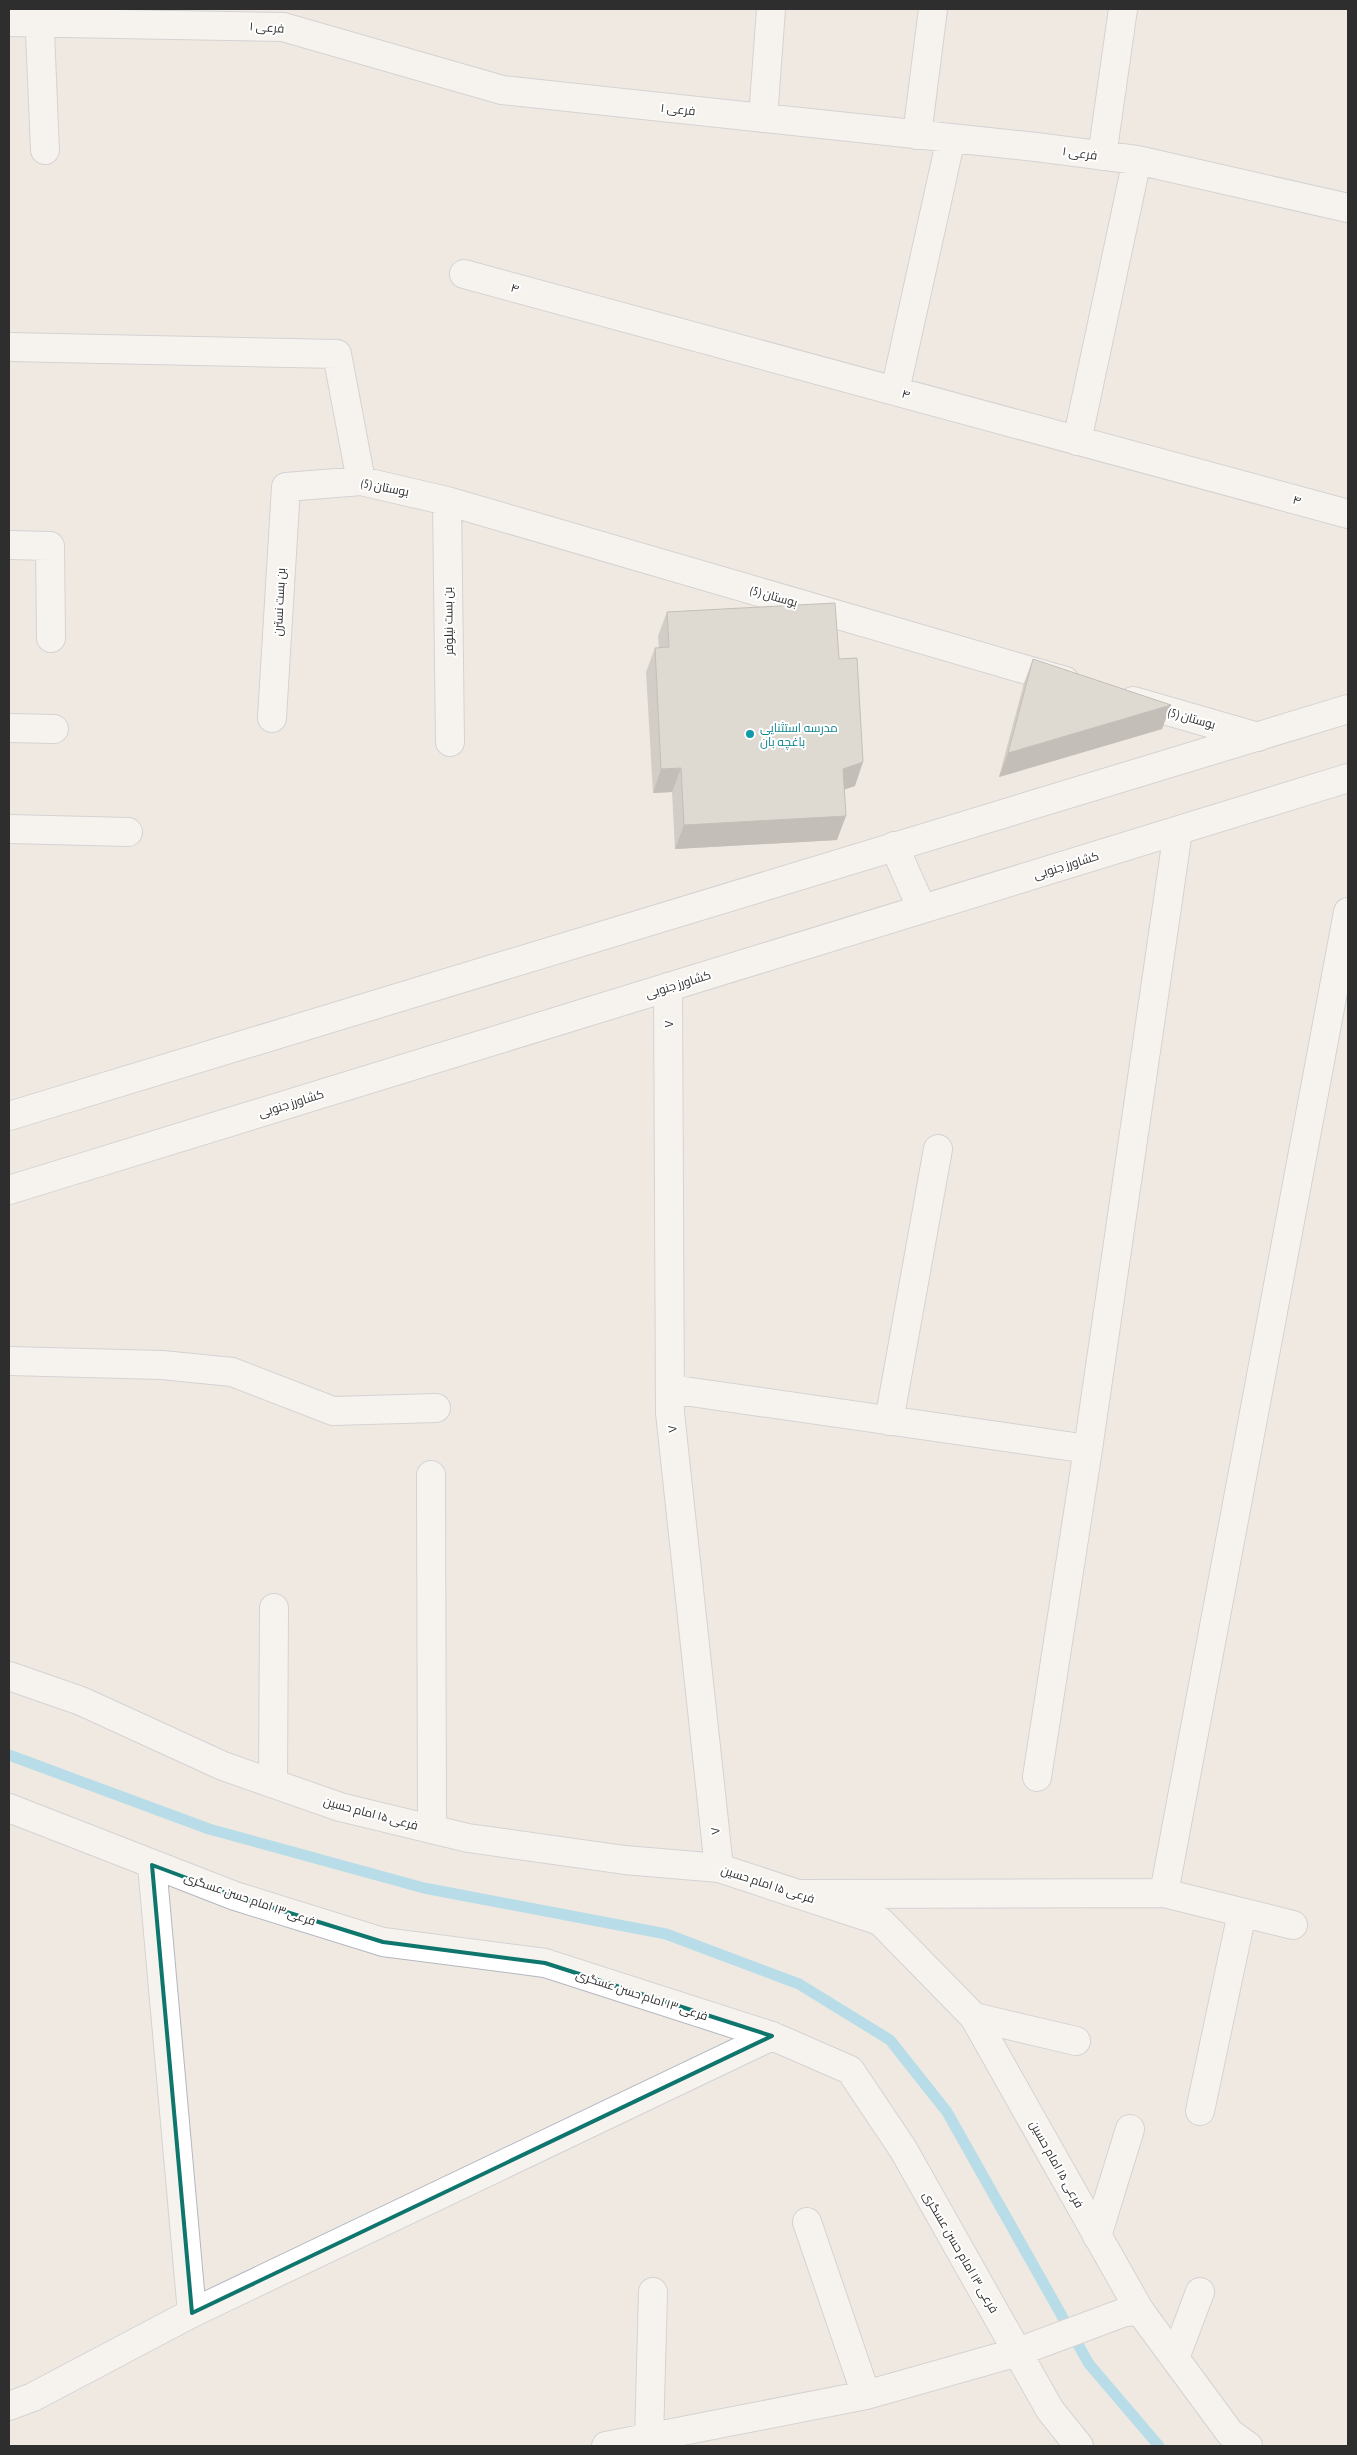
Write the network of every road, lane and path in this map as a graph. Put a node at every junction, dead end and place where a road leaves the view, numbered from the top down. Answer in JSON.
{"nodes":[{"id":1,"x":771,"y":9,"type":"edge"},
{"id":2,"x":933,"y":9,"type":"edge"},
{"id":3,"x":1122,"y":9,"type":"edge"},
{"id":4,"x":40,"y":15,"type":"edge"},
{"id":5,"x":284,"y":18,"type":"edge"},
{"id":6,"x":9,"y":22,"type":"edge"},
{"id":7,"x":763,"y":118,"type":"junction"},
{"id":8,"x":917,"y":135,"type":"junction"},
{"id":9,"x":951,"y":138,"type":"junction"},
{"id":10,"x":45,"y":150,"type":"dead end"},
{"id":11,"x":1102,"y":156,"type":"junction"},
{"id":12,"x":1136,"y":160,"type":"junction"},
{"id":13,"x":1348,"y":208,"type":"edge"},
{"id":14,"x":464,"y":274,"type":"dead end"},
{"id":15,"x":9,"y":347,"type":"edge"},
{"id":16,"x":896,"y":391,"type":"junction"},
{"id":17,"x":1077,"y":441,"type":"junction"},
{"id":18,"x":361,"y":481,"type":"junction"},
{"id":19,"x":286,"y":487,"type":"joint"},
{"id":20,"x":447,"y":500,"type":"junction"},
{"id":21,"x":1348,"y":514,"type":"edge"},
{"id":22,"x":9,"y":545,"type":"edge"},
{"id":23,"x":51,"y":638,"type":"dead end"},
{"id":24,"x":1348,"y":710,"type":"edge"},
{"id":25,"x":272,"y":718,"type":"dead end"},
{"id":26,"x":9,"y":728,"type":"edge"},
{"id":27,"x":54,"y":729,"type":"dead end"},
{"id":28,"x":1258,"y":738,"type":"junction"},
{"id":29,"x":450,"y":742,"type":"dead end"},
{"id":30,"x":1348,"y":778,"type":"edge"},
{"id":31,"x":9,"y":829,"type":"edge"},
{"id":32,"x":1178,"y":831,"type":"junction"},
{"id":33,"x":128,"y":832,"type":"dead end"},
{"id":34,"x":894,"y":846,"type":"junction"},
{"id":35,"x":922,"y":909,"type":"junction"},
{"id":36,"x":1348,"y":912,"type":"edge"},
{"id":37,"x":668,"y":987,"type":"junction"},
{"id":38,"x":9,"y":1116,"type":"edge"},
{"id":39,"x":938,"y":1149,"type":"dead end"},
{"id":40,"x":9,"y":1190,"type":"edge"},
{"id":41,"x":9,"y":1361,"type":"edge"},
{"id":42,"x":670,"y":1389,"type":"junction"},
{"id":43,"x":436,"y":1408,"type":"dead end"},
{"id":44,"x":889,"y":1421,"type":"junction"},
{"id":45,"x":1088,"y":1449,"type":"junction"},
{"id":46,"x":431,"y":1475,"type":"dead end"},
{"id":47,"x":274,"y":1608,"type":"dead end"},
{"id":48,"x":9,"y":1676,"type":"edge"},
{"id":49,"x":1037,"y":1777,"type":"dead end"},
{"id":50,"x":273,"y":1783,"type":"junction"},
{"id":51,"x":9,"y":1808,"type":"edge"},
{"id":52,"x":432,"y":1829,"type":"junction"},
{"id":53,"x":152,"y":1865,"type":"junction"},
{"id":54,"x":719,"y":1868,"type":"junction"},
{"id":55,"x":1164,"y":1893,"type":"junction"},
{"id":56,"x":796,"y":1894,"type":"junction"},
{"id":57,"x":1242,"y":1913,"type":"junction"},
{"id":58,"x":1293,"y":1925,"type":"dead end"},
{"id":59,"x":974,"y":2017,"type":"junction"},
{"id":60,"x":772,"y":2036,"type":"junction"},
{"id":61,"x":1076,"y":2041,"type":"dead end"},
{"id":62,"x":1200,"y":2111,"type":"dead end"},
{"id":63,"x":1130,"y":2130,"type":"dead end"},
{"id":64,"x":807,"y":2222,"type":"dead end"},
{"id":65,"x":1098,"y":2236,"type":"junction"},
{"id":66,"x":653,"y":2292,"type":"dead end"},
{"id":67,"x":1200,"y":2292,"type":"dead end"},
{"id":68,"x":1132,"y":2312,"type":"junction"},
{"id":69,"x":192,"y":2313,"type":"junction"},
{"id":70,"x":1030,"y":2348,"type":"junction"},
{"id":71,"x":1175,"y":2358,"type":"junction"},
{"id":72,"x":866,"y":2395,"type":"junction"},
{"id":73,"x":9,"y":2406,"type":"edge"},
{"id":74,"x":649,"y":2438,"type":"junction"},
{"id":75,"x":606,"y":2446,"type":"edge"},
{"id":76,"x":1080,"y":2446,"type":"edge"},
{"id":77,"x":1248,"y":2446,"type":"edge"}],
"edges":[{"from":1,"to":7,"type":"street"},
{"from":2,"to":8,"type":"street"},
{"from":3,"to":11,"type":"street"},
{"from":4,"to":5,"type":"street","name":"فرعی ۱"},
{"from":4,"to":6,"type":"street","name":"فرعی ۱"},
{"from":4,"to":10,"type":"street"},
{"from":5,"to":7,"type":"street","name":"فرعی ۱"},
{"from":7,"to":8,"type":"street","name":"فرعی ۱"},
{"from":8,"to":9,"type":"street","name":"فرعی ۱"},
{"from":9,"to":11,"type":"street","name":"فرعی ۱"},
{"from":9,"to":16,"type":"street"},
{"from":11,"to":12,"type":"street","name":"فرعی ۱"},
{"from":12,"to":13,"type":"street","name":"فرعی ۱"},
{"from":12,"to":17,"type":"street"},
{"from":14,"to":16,"type":"street","name":"۴"},
{"from":15,"to":18,"type":"street"},
{"from":16,"to":17,"type":"street","name":"۴"},
{"from":17,"to":21,"type":"street","name":"۴"},
{"from":18,"to":19,"type":"street","name":"بوستان (5)"},
{"from":18,"to":20,"type":"street","name":"بوستان (5)"},
{"from":19,"to":25,"type":"street","name":"بن بست نسترن"},
{"from":20,"to":28,"type":"street","name":"بوستان (5)"},
{"from":20,"to":29,"type":"street","name":"بن بست نیلوفر"},
{"from":22,"to":23,"type":"street"},
{"from":24,"to":28,"type":"street"},
{"from":26,"to":27,"type":"street"},
{"from":28,"to":34,"type":"street"},
{"from":30,"to":32,"type":"street","name":"کشاورز جنوبی"},
{"from":31,"to":33,"type":"street"},
{"from":32,"to":35,"type":"street","name":"کشاورز جنوبی"},
{"from":32,"to":45,"type":"street"},
{"from":34,"to":35,"type":"street"},
{"from":34,"to":38,"type":"street"},
{"from":35,"to":37,"type":"street","name":"کشاورز جنوبی"},
{"from":36,"to":55,"type":"street"},
{"from":37,"to":40,"type":"street","name":"کشاورز جنوبی"},
{"from":37,"to":42,"type":"street","name":"۷"},
{"from":39,"to":44,"type":"street"},
{"from":41,"to":43,"type":"street"},
{"from":42,"to":44,"type":"street"},
{"from":42,"to":54,"type":"street","name":"۷"},
{"from":44,"to":45,"type":"street"},
{"from":45,"to":49,"type":"street"},
{"from":46,"to":52,"type":"street"},
{"from":47,"to":50,"type":"street"},
{"from":48,"to":50,"type":"street","name":"فرعی ۱۵ امام حسین"},
{"from":50,"to":52,"type":"street","name":"فرعی ۱۵ امام حسین"},
{"from":51,"to":53,"type":"street","name":"فرعی ۱۳ امام حسن عسگری"},
{"from":52,"to":54,"type":"street","name":"فرعی ۱۵ امام حسین"},
{"from":53,"to":60,"type":"street","name":"فرعی ۱۳ امام حسن عسگری"},
{"from":53,"to":69,"type":"street"},
{"from":54,"to":56,"type":"street","name":"فرعی ۱۵ امام حسین"},
{"from":55,"to":56,"type":"street"},
{"from":55,"to":57,"type":"street"},
{"from":56,"to":59,"type":"street","name":"فرعی ۱۵ امام حسین"},
{"from":57,"to":58,"type":"street"},
{"from":57,"to":62,"type":"street"},
{"from":59,"to":61,"type":"street"},
{"from":59,"to":65,"type":"street","name":"فرعی ۱۵ امام حسین"},
{"from":60,"to":69,"type":"street"},
{"from":60,"to":70,"type":"street","name":"فرعی ۱۳ امام حسن عسگری"},
{"from":63,"to":65,"type":"street"},
{"from":64,"to":72,"type":"street"},
{"from":65,"to":68,"type":"street","name":"فرعی ۱۵ امام حسین"},
{"from":66,"to":74,"type":"street"},
{"from":67,"to":71,"type":"street"},
{"from":68,"to":70,"type":"street"},
{"from":68,"to":71,"type":"street","name":"فرعی ۱۵ امام حسین"},
{"from":69,"to":73,"type":"street"},
{"from":70,"to":72,"type":"street"},
{"from":70,"to":76,"type":"street","name":"فرعی ۱۳ امام حسن عسگری"},
{"from":71,"to":77,"type":"street","name":"فرعی ۱۵ امام حسین"},
{"from":72,"to":74,"type":"street"},
{"from":74,"to":75,"type":"street"}]}
